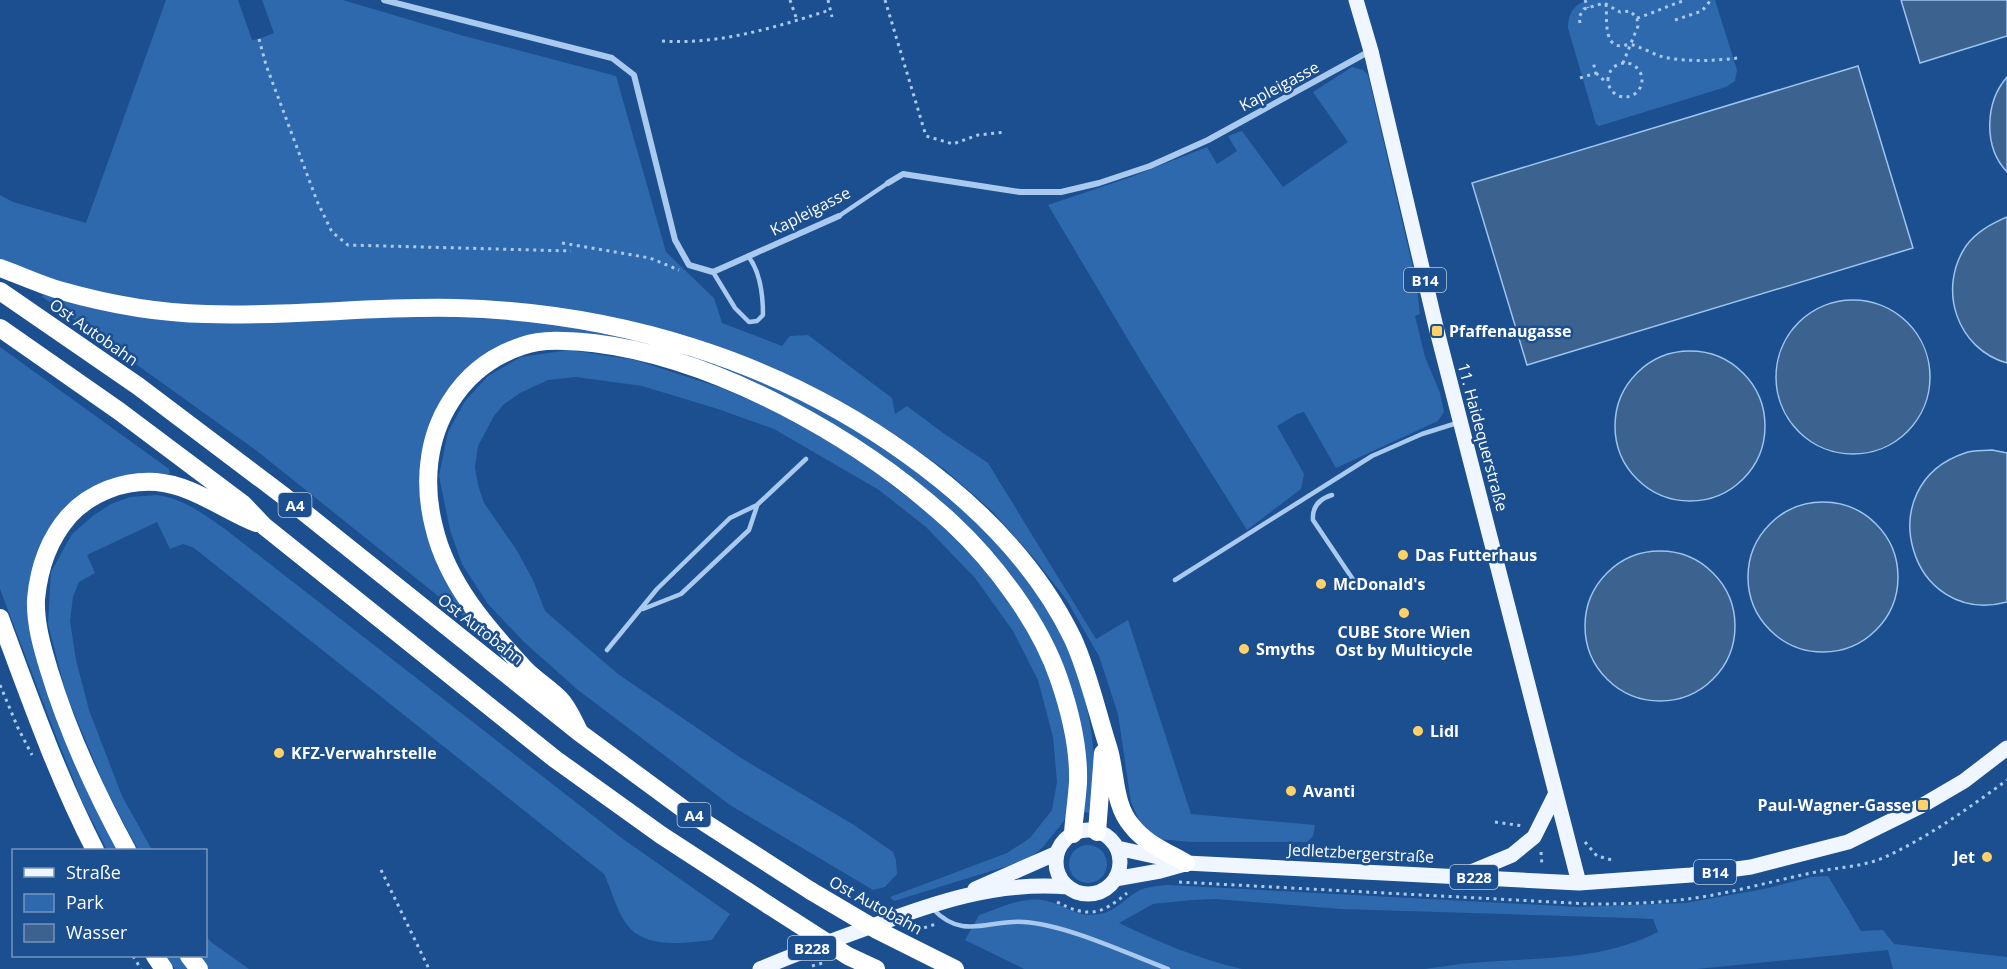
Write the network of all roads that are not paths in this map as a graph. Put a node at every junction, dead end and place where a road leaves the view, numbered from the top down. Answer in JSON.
{"nodes":[{"id":1,"x":384,"y":0,"type":"edge"},
{"id":2,"x":1356,"y":0,"type":"edge"},
{"id":3,"x":1371,"y":51,"type":"junction"},
{"id":4,"x":888,"y":183,"type":"joint"},
{"id":5,"x":839,"y":216,"type":"joint"},
{"id":6,"x":748,"y":256,"type":"junction"},
{"id":7,"x":0,"y":268,"type":"edge"},
{"id":8,"x":713,"y":272,"type":"junction"},
{"id":9,"x":0,"y":291,"type":"edge"},
{"id":10,"x":0,"y":328,"type":"edge"},
{"id":11,"x":1461,"y":422,"type":"junction"},
{"id":12,"x":806,"y":459,"type":"dead end"},
{"id":13,"x":1332,"y":495,"type":"dead end"},
{"id":14,"x":758,"y":505,"type":"junction"},
{"id":15,"x":264,"y":526,"type":"junction"},
{"id":16,"x":1175,"y":580,"type":"dead end"},
{"id":17,"x":1354,"y":581,"type":"dead end"},
{"id":18,"x":640,"y":610,"type":"junction"},
{"id":19,"x":0,"y":618,"type":"edge"},
{"id":20,"x":607,"y":650,"type":"dead end"},
{"id":21,"x":580,"y":732,"type":"junction"},
{"id":22,"x":1102,"y":733,"type":"junction"},
{"id":23,"x":2007,"y":748,"type":"edge"},
{"id":24,"x":1556,"y":793,"type":"junction"},
{"id":25,"x":1097,"y":831,"type":"junction"},
{"id":26,"x":1073,"y":834,"type":"junction"},
{"id":27,"x":96,"y":849,"type":"edge"},
{"id":28,"x":126,"y":849,"type":"edge"},
{"id":29,"x":1117,"y":849,"type":"junction"},
{"id":30,"x":1057,"y":854,"type":"junction"},
{"id":31,"x":1186,"y":863,"type":"junction"},
{"id":32,"x":1460,"y":876,"type":"junction"},
{"id":33,"x":1115,"y":879,"type":"junction"},
{"id":34,"x":1579,"y":883,"type":"junction"},
{"id":35,"x":1068,"y":886,"type":"junction"},
{"id":36,"x":962,"y":896,"type":"junction"},
{"id":37,"x":929,"y":905,"type":"junction"},
{"id":38,"x":190,"y":957,"type":"edge"},
{"id":39,"x":199,"y":969,"type":"edge"},
{"id":40,"x":760,"y":969,"type":"edge"},
{"id":41,"x":876,"y":969,"type":"edge"},
{"id":42,"x":956,"y":969,"type":"edge"},
{"id":43,"x":1168,"y":969,"type":"edge"}],
"edges":[{"from":1,"to":8,"type":"street"},
{"from":2,"to":3,"type":"main road","name":"11. Haidequerstraße","number":"B14"},
{"from":3,"to":4,"type":"street","name":"Kapleigasse"},
{"from":3,"to":11,"type":"main road","name":"11. Haidequerstraße","number":"B14"},
{"from":4,"to":5,"type":"lane","name":"Kapleigasse"},
{"from":5,"to":6,"type":"street","name":"Kapleigasse"},
{"from":6,"to":8,"type":"street","name":"Kapleigasse"},
{"from":6,"to":8,"type":"lane"},
{"from":7,"to":22,"type":"highway"},
{"from":9,"to":21,"type":"highway","name":"Ost Autobahn","number":"A4"},
{"from":10,"to":15,"type":"highway","number":"A4"},
{"from":11,"to":16,"type":"lane"},
{"from":11,"to":24,"type":"main road","name":"11. Haidequerstraße","number":"B14"},
{"from":12,"to":14,"type":"lane"},
{"from":13,"to":17,"type":"lane"},
{"from":14,"to":18,"type":"lane"},
{"from":14,"to":18,"type":"lane"},
{"from":15,"to":28,"type":"highway"},
{"from":15,"to":41,"type":"highway","number":"A4","bridge":true},
{"from":18,"to":20,"type":"lane"},
{"from":19,"to":27,"type":"highway"},
{"from":21,"to":26,"type":"highway"},
{"from":21,"to":42,"type":"highway","name":"Ost Autobahn","number":"A4","bridge":true},
{"from":22,"to":25,"type":"highway"},
{"from":22,"to":31,"type":"highway"},
{"from":23,"to":34,"type":"main road","name":"Jedletzbergerstraße","number":"B14"},
{"from":24,"to":32,"type":"main road","number":"B228"},
{"from":24,"to":34,"type":"main road","name":"11. Haidequerstraße","number":"B14"},
{"from":25,"to":26,"type":"main road"},
{"from":25,"to":29,"type":"main road"},
{"from":26,"to":30,"type":"main road"},
{"from":29,"to":31,"type":"main road","name":"Jedletzbergerstraße","number":"B228"},
{"from":29,"to":33,"type":"main road"},
{"from":30,"to":35,"type":"main road"},
{"from":30,"to":36,"type":"main road","number":"B228"},
{"from":31,"to":32,"type":"main road","name":"Jedletzbergerstraße","number":"B228"},
{"from":31,"to":33,"type":"main road","name":"Jedletzbergerstraße","number":"B228"},
{"from":32,"to":34,"type":"main road","name":"Jedletzbergerstraße","number":"B228"},
{"from":33,"to":35,"type":"main road"},
{"from":35,"to":36,"type":"main road","number":"B228"},
{"from":36,"to":37,"type":"main road","number":"B228"},
{"from":37,"to":40,"type":"main road","number":"B228"},
{"from":37,"to":43,"type":"lane"},
{"from":38,"to":39,"type":"highway"}]}
